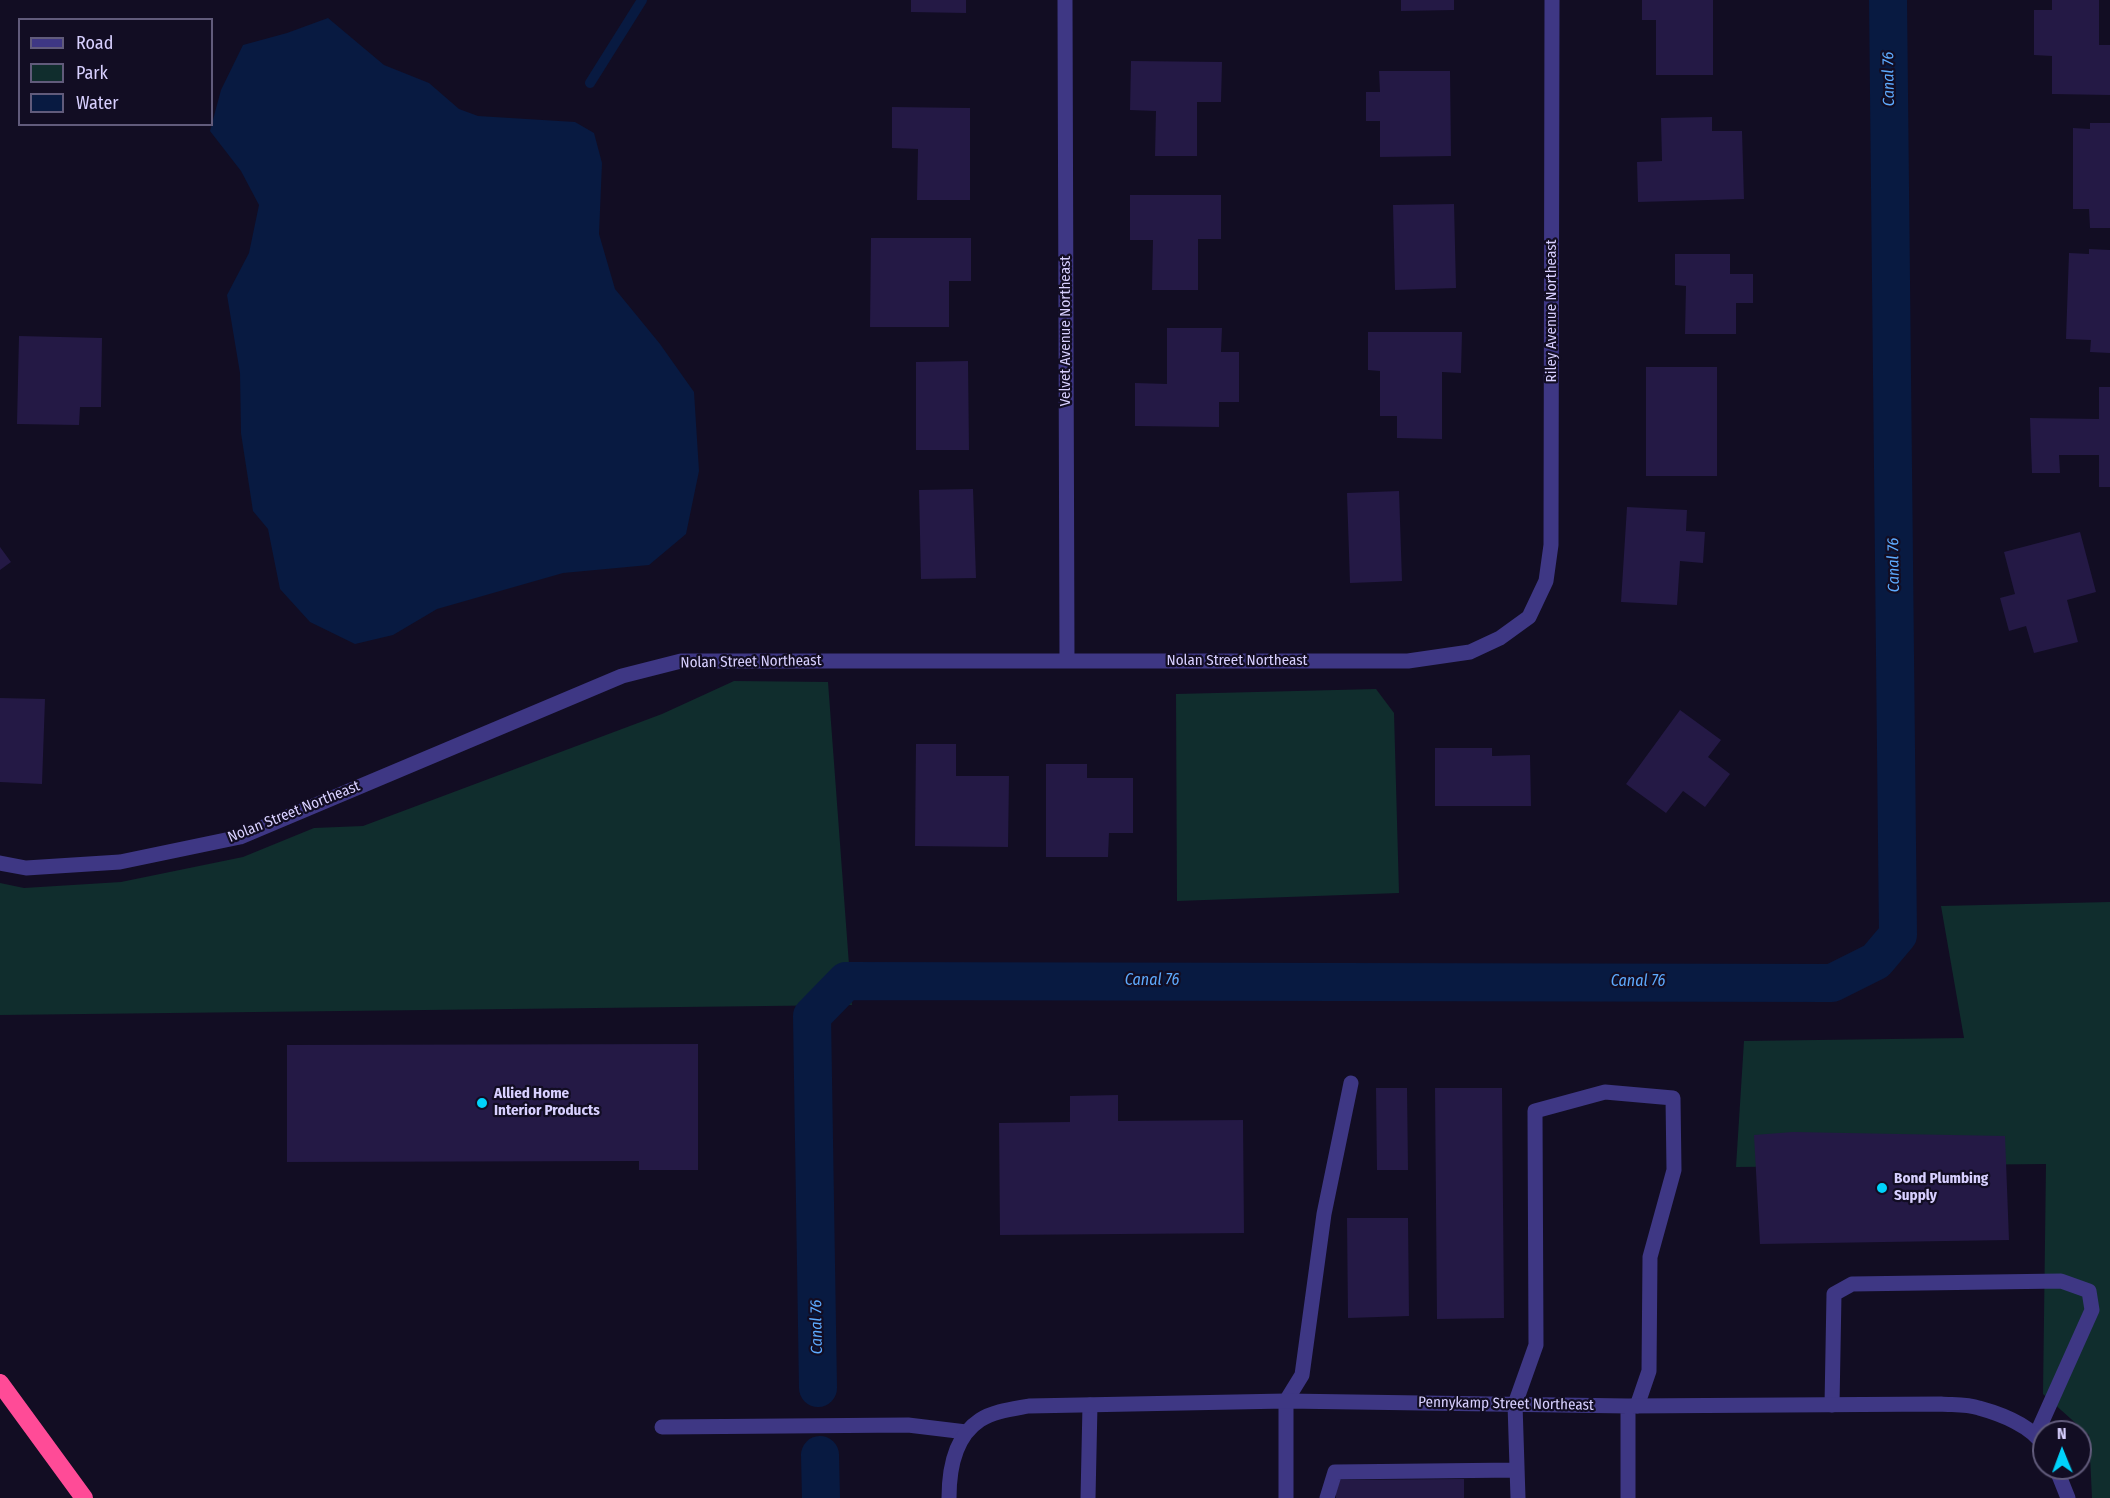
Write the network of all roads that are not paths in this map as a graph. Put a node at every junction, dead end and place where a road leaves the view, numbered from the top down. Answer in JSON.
{"nodes":[{"id":1,"x":1065,"y":0,"type":"edge"},
{"id":2,"x":1552,"y":0,"type":"edge"},
{"id":3,"x":1529,"y":617,"type":"joint"},
{"id":4,"x":1067,"y":661,"type":"junction"},
{"id":5,"x":0,"y":863,"type":"edge"},
{"id":6,"x":1351,"y":1083,"type":"dead end"},
{"id":7,"x":0,"y":1383,"type":"edge"},
{"id":8,"x":1286,"y":1401,"type":"junction"},
{"id":9,"x":1515,"y":1404,"type":"junction"},
{"id":10,"x":1832,"y":1404,"type":"junction"},
{"id":11,"x":1090,"y":1405,"type":"junction"},
{"id":12,"x":1632,"y":1406,"type":"junction"},
{"id":13,"x":2049,"y":1420,"type":"edge"},
{"id":14,"x":662,"y":1427,"type":"dead end"},
{"id":15,"x":966,"y":1432,"type":"junction"},
{"id":16,"x":2032,"y":1435,"type":"edge"},
{"id":17,"x":1517,"y":1470,"type":"junction"},
{"id":18,"x":2061,"y":1480,"type":"edge"},
{"id":19,"x":84,"y":1498,"type":"edge"},
{"id":20,"x":949,"y":1498,"type":"edge"},
{"id":21,"x":1088,"y":1498,"type":"edge"},
{"id":22,"x":1286,"y":1498,"type":"edge"},
{"id":23,"x":1327,"y":1498,"type":"edge"},
{"id":24,"x":1518,"y":1498,"type":"edge"},
{"id":25,"x":1628,"y":1498,"type":"edge"},
{"id":26,"x":2068,"y":1498,"type":"edge"}],
"edges":[{"from":1,"to":4,"type":"street","name":"Velvet Avenue Northeast"},
{"from":2,"to":3,"type":"street","name":"Riley Avenue Northeast"},
{"from":3,"to":4,"type":"street","name":"Nolan Street Northeast"},
{"from":4,"to":5,"type":"street","name":"Nolan Street Northeast"},
{"from":6,"to":8,"type":"street"},
{"from":7,"to":19,"type":"highway"},
{"from":8,"to":9,"type":"street","name":"Pennykamp Street Northeast"},
{"from":8,"to":11,"type":"street","name":"Pennykamp Street Northeast"},
{"from":8,"to":22,"type":"street"},
{"from":9,"to":12,"type":"street","name":"Pennykamp Street Northeast"},
{"from":9,"to":12,"type":"street"},
{"from":9,"to":17,"type":"street"},
{"from":10,"to":12,"type":"street","name":"Pennykamp Street Northeast"},
{"from":10,"to":13,"type":"street"},
{"from":10,"to":16,"type":"street","name":"Pennykamp Street Northeast"},
{"from":11,"to":15,"type":"street","name":"Pennykamp Street Northeast"},
{"from":11,"to":21,"type":"street"},
{"from":12,"to":25,"type":"street"},
{"from":14,"to":15,"type":"street"},
{"from":15,"to":20,"type":"street"},
{"from":17,"to":23,"type":"street"},
{"from":17,"to":24,"type":"street"},
{"from":18,"to":26,"type":"street"}]}
